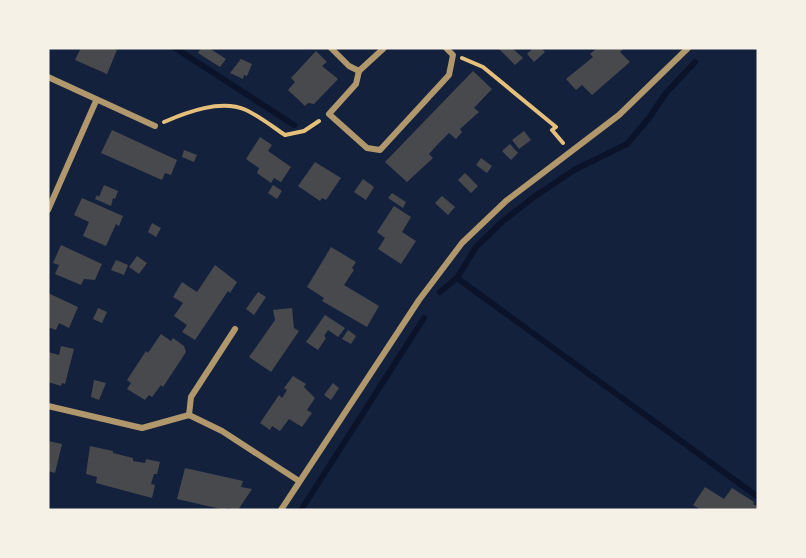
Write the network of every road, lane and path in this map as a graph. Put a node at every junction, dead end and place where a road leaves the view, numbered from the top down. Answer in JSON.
{"nodes":[{"id":1,"x":331,"y":48,"type":"edge"},
{"id":2,"x":384,"y":48,"type":"edge"},
{"id":3,"x":446,"y":48,"type":"edge"},
{"id":4,"x":688,"y":48,"type":"edge"},
{"id":5,"x":453,"y":55,"type":"junction"},
{"id":6,"x":359,"y":71,"type":"junction"},
{"id":7,"x":48,"y":77,"type":"edge"},
{"id":8,"x":96,"y":100,"type":"junction"},
{"id":9,"x":329,"y":114,"type":"junction"},
{"id":10,"x":155,"y":126,"type":"joint"},
{"id":11,"x":570,"y":152,"type":"junction"},
{"id":12,"x":48,"y":210,"type":"edge"},
{"id":13,"x":235,"y":330,"type":"dead end"},
{"id":14,"x":48,"y":405,"type":"edge"},
{"id":15,"x":189,"y":415,"type":"junction"},
{"id":16,"x":299,"y":481,"type":"junction"},
{"id":17,"x":281,"y":510,"type":"edge"}],
"edges":[{"from":1,"to":6,"type":"street"},
{"from":2,"to":6,"type":"street"},
{"from":3,"to":5,"type":"street"},
{"from":4,"to":11,"type":"street"},
{"from":5,"to":9,"type":"street"},
{"from":5,"to":11,"type":"path"},
{"from":6,"to":9,"type":"street"},
{"from":7,"to":8,"type":"street"},
{"from":8,"to":10,"type":"street"},
{"from":8,"to":12,"type":"street"},
{"from":9,"to":10,"type":"path"},
{"from":11,"to":16,"type":"street"},
{"from":13,"to":15,"type":"street"},
{"from":14,"to":15,"type":"street"},
{"from":15,"to":16,"type":"street"},
{"from":16,"to":17,"type":"street"}]}
